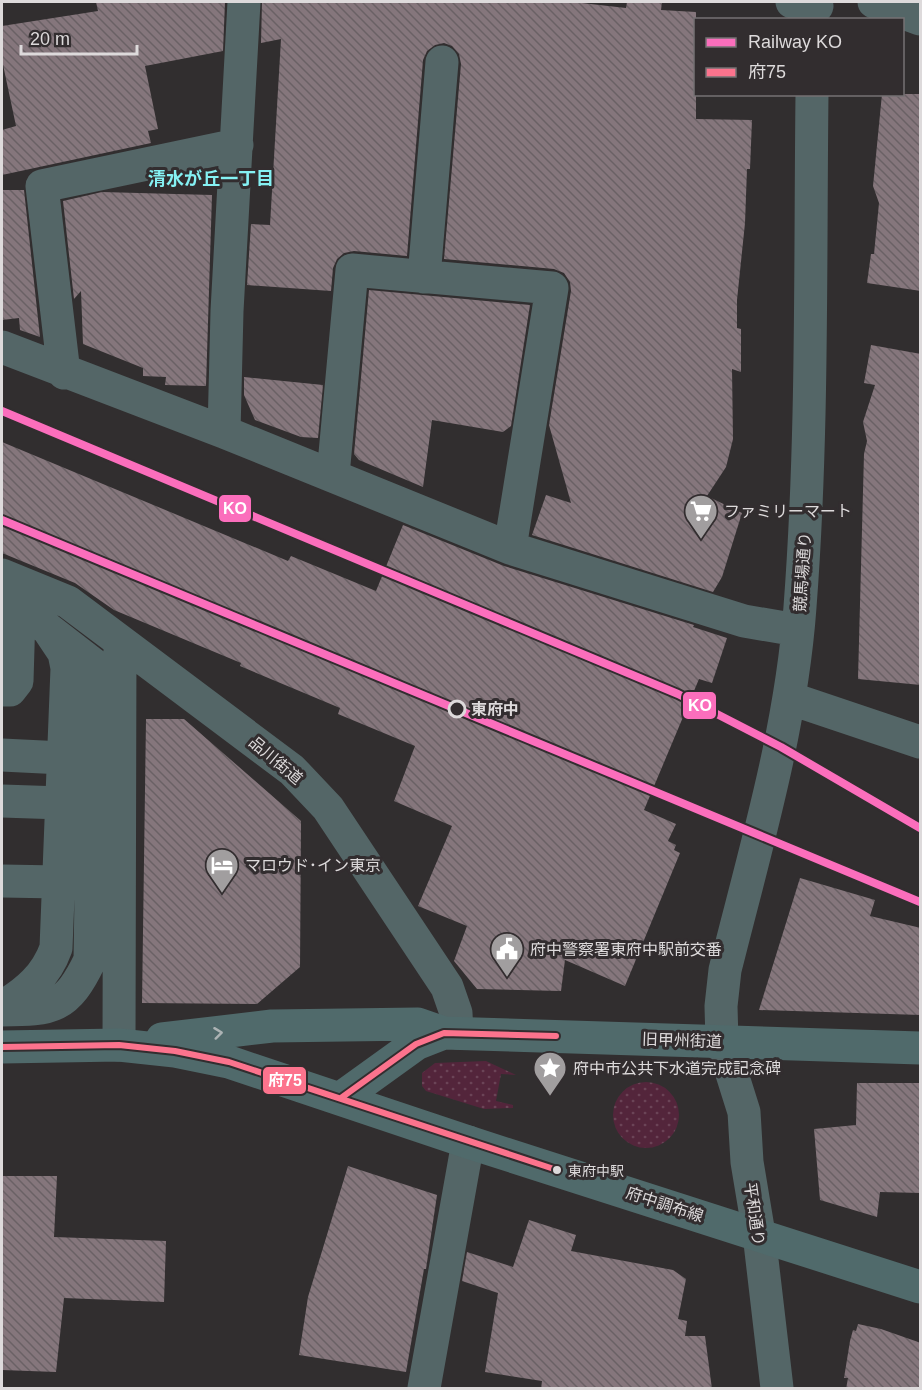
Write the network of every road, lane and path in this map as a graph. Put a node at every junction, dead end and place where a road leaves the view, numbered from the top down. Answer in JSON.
{"nodes":[{"id":1,"x":244,"y":2,"type":"edge"},
{"id":2,"x":874,"y":2,"type":"edge"},
{"id":3,"x":921,"y":19,"type":"edge"},
{"id":4,"x":442,"y":62,"type":"dead end"},
{"id":5,"x":812,"y":96,"type":"edge"},
{"id":6,"x":237,"y":145,"type":"junction"},
{"id":7,"x":424,"y":277,"type":"junction"},
{"id":8,"x":2,"y":347,"type":"edge"},
{"id":9,"x":64,"y":373,"type":"junction"},
{"id":10,"x":224,"y":432,"type":"junction"},
{"id":11,"x":333,"y":476,"type":"junction"},
{"id":12,"x":510,"y":548,"type":"junction"},
{"id":13,"x":2,"y":575,"type":"edge"},
{"id":14,"x":20,"y":614,"type":"edge"},
{"id":15,"x":797,"y":630,"type":"junction"},
{"id":16,"x":120,"y":642,"type":"junction"},
{"id":17,"x":2,"y":690,"type":"edge"},
{"id":18,"x":789,"y":698,"type":"junction"},
{"id":19,"x":107,"y":700,"type":"junction"},
{"id":20,"x":921,"y":742,"type":"edge"},
{"id":21,"x":2,"y":755,"type":"edge"},
{"id":22,"x":63,"y":759,"type":"junction"},
{"id":23,"x":2,"y":801,"type":"edge"},
{"id":24,"x":61,"y":815,"type":"junction"},
{"id":25,"x":2,"y":824,"type":"edge"},
{"id":26,"x":2,"y":880,"type":"edge"},
{"id":27,"x":59,"y":882,"type":"junction"},
{"id":28,"x":90,"y":960,"type":"junction"},
{"id":29,"x":119,"y":987,"type":"junction"},
{"id":30,"x":2,"y":1009,"type":"edge"},
{"id":31,"x":451,"y":1033,"type":"junction"},
{"id":32,"x":723,"y":1042,"type":"junction"},
{"id":33,"x":119,"y":1045,"type":"junction"},
{"id":34,"x":2,"y":1047,"type":"edge"},
{"id":35,"x":921,"y":1048,"type":"edge"},
{"id":36,"x":341,"y":1098,"type":"junction"},
{"id":37,"x":468,"y":1142,"type":"junction"},
{"id":38,"x":759,"y":1234,"type":"junction"},
{"id":39,"x":921,"y":1287,"type":"edge"},
{"id":40,"x":424,"y":1389,"type":"edge"},
{"id":41,"x":777,"y":1389,"type":"edge"}],
"edges":[{"from":1,"to":6,"type":"street"},
{"from":2,"to":3,"type":"street"},
{"from":4,"to":7,"type":"street"},
{"from":5,"to":15,"type":"street","name":"競馬場通り"},
{"from":6,"to":9,"type":"street"},
{"from":6,"to":10,"type":"street"},
{"from":7,"to":11,"type":"street"},
{"from":7,"to":12,"type":"street"},
{"from":8,"to":9,"type":"street"},
{"from":9,"to":10,"type":"street"},
{"from":10,"to":11,"type":"street"},
{"from":11,"to":12,"type":"street"},
{"from":12,"to":15,"type":"street"},
{"from":13,"to":16,"type":"street","name":"品川街道"},
{"from":14,"to":17,"type":"street"},
{"from":14,"to":19,"type":"street"},
{"from":14,"to":22,"type":"street"},
{"from":15,"to":18,"type":"street","name":"競馬場通り"},
{"from":16,"to":19,"type":"street"},
{"from":16,"to":31,"type":"street","name":"品川街道"},
{"from":18,"to":20,"type":"street"},
{"from":18,"to":32,"type":"street","name":"競馬場通り"},
{"from":19,"to":28,"type":"street"},
{"from":19,"to":29,"type":"street"},
{"from":21,"to":22,"type":"street"},
{"from":22,"to":24,"type":"street"},
{"from":23,"to":24,"type":"street"},
{"from":24,"to":25,"type":"street"},
{"from":24,"to":27,"type":"street"},
{"from":26,"to":27,"type":"street"},
{"from":27,"to":30,"type":"street"},
{"from":28,"to":29,"type":"street"},
{"from":28,"to":30,"type":"street"},
{"from":29,"to":33,"type":"street"},
{"from":31,"to":32,"type":"main road","name":"旧甲州街道"},
{"from":33,"to":31,"type":"main road","one_way":true},
{"from":31,"to":36,"type":"main road"},
{"from":32,"to":35,"type":"main road","name":"旧甲州街道"},
{"from":32,"to":38,"type":"street","name":"平和通り"},
{"from":33,"to":34,"type":"main road"},
{"from":33,"to":36,"type":"main road"},
{"from":36,"to":37,"type":"main road","name":"府中調布線"},
{"from":37,"to":38,"type":"main road","name":"府中調布線"},
{"from":37,"to":40,"type":"street"},
{"from":38,"to":39,"type":"main road","name":"府中調布線"},
{"from":38,"to":41,"type":"street","name":"平和通り"}]}
